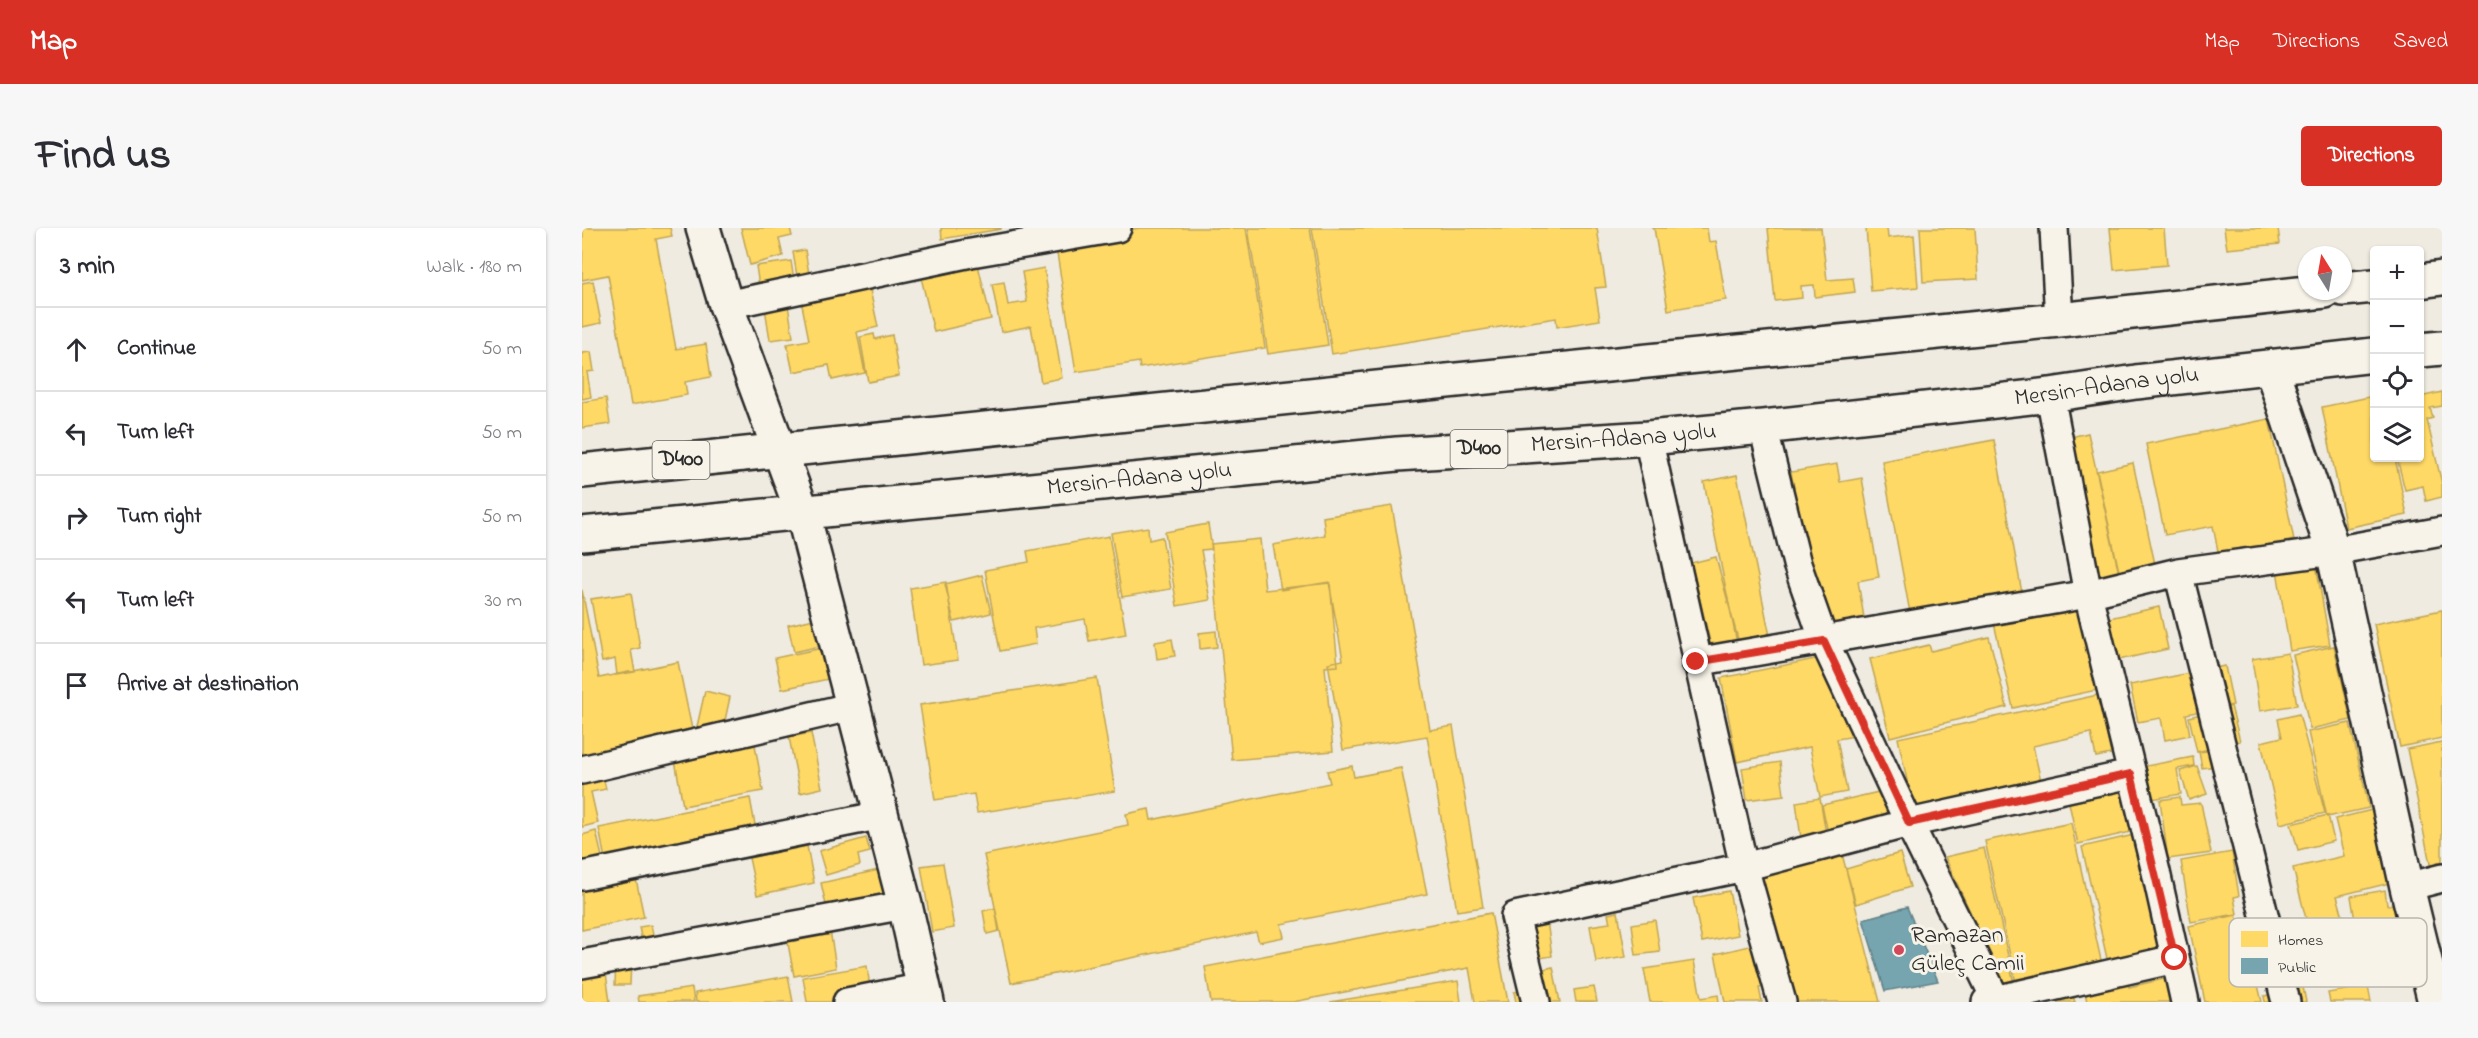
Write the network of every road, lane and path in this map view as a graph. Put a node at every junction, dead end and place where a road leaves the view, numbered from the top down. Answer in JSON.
{"nodes":[{"id":1,"x":703,"y":228,"type":"edge"},
{"id":2,"x":1117,"y":228,"type":"edge"},
{"id":3,"x":2054,"y":228,"type":"edge"},
{"id":4,"x":2442,"y":278,"type":"edge"},
{"id":5,"x":2424,"y":280,"type":"edge"},
{"id":6,"x":2370,"y":286,"type":"edge"},
{"id":7,"x":2352,"y":288,"type":"edge"},
{"id":8,"x":2298,"y":294,"type":"edge"},
{"id":9,"x":726,"y":305,"type":"junction"},
{"id":10,"x":2059,"y":320,"type":"junction"},
{"id":11,"x":2442,"y":348,"type":"edge"},
{"id":12,"x":2424,"y":350,"type":"edge"},
{"id":13,"x":2370,"y":355,"type":"edge"},
{"id":14,"x":2271,"y":367,"type":"junction"},
{"id":15,"x":2050,"y":395,"type":"junction"},
{"id":16,"x":1763,"y":427,"type":"junction"},
{"id":17,"x":1648,"y":438,"type":"junction"},
{"id":18,"x":780,"y":450,"type":"junction"},
{"id":19,"x":582,"y":471,"type":"edge"},
{"id":20,"x":803,"y":514,"type":"junction"},
{"id":21,"x":2442,"y":531,"type":"edge"},
{"id":22,"x":582,"y":534,"type":"edge"},
{"id":23,"x":2332,"y":551,"type":"junction"},
{"id":24,"x":2178,"y":572,"type":"junction"},
{"id":25,"x":2088,"y":594,"type":"junction"},
{"id":26,"x":1824,"y":641,"type":"junction"},
{"id":27,"x":1696,"y":662,"type":"junction"},
{"id":28,"x":854,"y":706,"type":"junction"},
{"id":29,"x":582,"y":770,"type":"edge"},
{"id":30,"x":2131,"y":774,"type":"junction"},
{"id":31,"x":882,"y":815,"type":"junction"},
{"id":32,"x":1909,"y":823,"type":"junction"},
{"id":33,"x":1744,"y":867,"type":"junction"},
{"id":34,"x":582,"y":876,"type":"edge"},
{"id":35,"x":2442,"y":878,"type":"edge"},
{"id":36,"x":2407,"y":887,"type":"junction"},
{"id":37,"x":906,"y":905,"type":"junction"},
{"id":38,"x":2265,"y":918,"type":"edge"},
{"id":39,"x":2415,"y":918,"type":"edge"},
{"id":40,"x":2175,"y":958,"type":"junction"},
{"id":41,"x":582,"y":964,"type":"edge"},
{"id":42,"x":2427,"y":969,"type":"edge"},
{"id":43,"x":2282,"y":987,"type":"edge"},
{"id":44,"x":926,"y":995,"type":"edge"},
{"id":45,"x":1993,"y":1001,"type":"edge"},
{"id":46,"x":847,"y":1002,"type":"edge"},
{"id":47,"x":1536,"y":1002,"type":"edge"},
{"id":48,"x":1782,"y":1002,"type":"edge"},
{"id":49,"x":2185,"y":1002,"type":"edge"},
{"id":50,"x":2286,"y":1002,"type":"edge"},
{"id":51,"x":2435,"y":1002,"type":"edge"}],
"edges":[{"from":1,"to":9,"type":"main road"},
{"from":2,"to":9,"type":"street"},
{"from":3,"to":10,"type":"street"},
{"from":4,"to":5,"type":"main road"},
{"from":6,"to":7,"type":"main road"},
{"from":8,"to":10,"type":"main road","number":"D400"},
{"from":9,"to":18,"type":"main road"},
{"from":10,"to":18,"type":"main road","number":"D400"},
{"from":11,"to":12,"type":"main road"},
{"from":13,"to":14,"type":"main road","name":"Mersin-Adana yolu","number":"D400"},
{"from":14,"to":15,"type":"main road","name":"Mersin-Adana yolu","number":"D400"},
{"from":14,"to":23,"type":"main road"},
{"from":15,"to":16,"type":"main road","name":"Mersin-Adana yolu","number":"D400"},
{"from":15,"to":25,"type":"street"},
{"from":16,"to":17,"type":"main road","name":"Mersin-Adana yolu","number":"D400"},
{"from":16,"to":26,"type":"street"},
{"from":17,"to":20,"type":"main road","name":"Mersin-Adana yolu","number":"D400"},
{"from":17,"to":27,"type":"street"},
{"from":18,"to":19,"type":"main road","number":"D400"},
{"from":18,"to":20,"type":"main road"},
{"from":20,"to":22,"type":"main road","name":"Mersin-Adana yolu","number":"D400"},
{"from":20,"to":28,"type":"main road"},
{"from":21,"to":23,"type":"street"},
{"from":23,"to":24,"type":"street"},
{"from":23,"to":36,"type":"main road"},
{"from":24,"to":25,"type":"street"},
{"from":24,"to":38,"type":"street"},
{"from":25,"to":26,"type":"street"},
{"from":25,"to":30,"type":"street"},
{"from":26,"to":27,"type":"street"},
{"from":26,"to":32,"type":"street"},
{"from":27,"to":33,"type":"street"},
{"from":28,"to":29,"type":"street"},
{"from":28,"to":31,"type":"main road"},
{"from":30,"to":32,"type":"street"},
{"from":30,"to":40,"type":"street"},
{"from":31,"to":34,"type":"street"},
{"from":31,"to":37,"type":"main road"},
{"from":32,"to":33,"type":"street"},
{"from":32,"to":45,"type":"street"},
{"from":33,"to":47,"type":"street"},
{"from":33,"to":48,"type":"street"},
{"from":35,"to":36,"type":"street"},
{"from":36,"to":39,"type":"main road"},
{"from":37,"to":41,"type":"street"},
{"from":37,"to":44,"type":"main road"},
{"from":40,"to":45,"type":"street"},
{"from":40,"to":49,"type":"street"},
{"from":42,"to":51,"type":"main road"},
{"from":43,"to":50,"type":"street"},
{"from":44,"to":46,"type":"street"}]}
